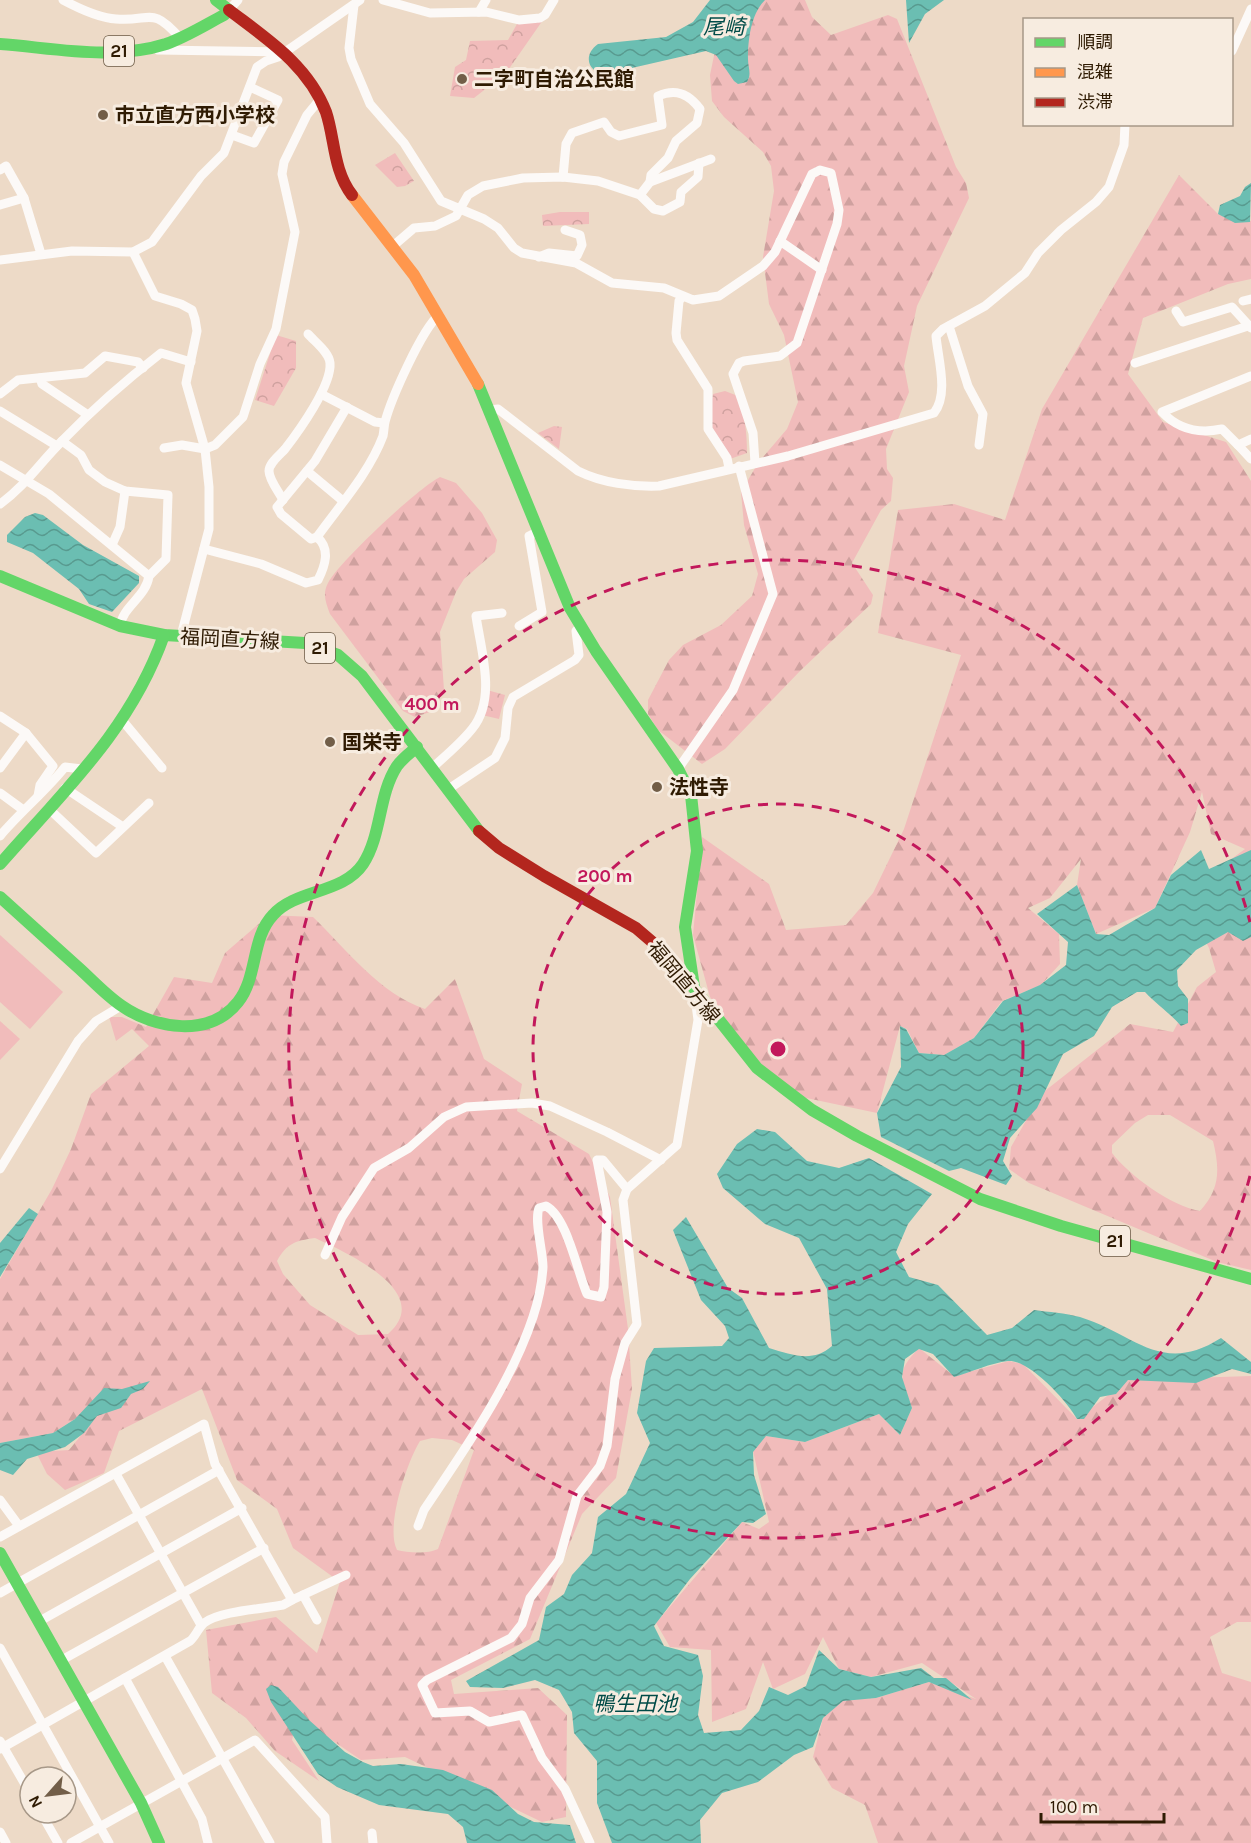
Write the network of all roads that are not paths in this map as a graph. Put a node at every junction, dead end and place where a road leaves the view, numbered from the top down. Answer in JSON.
{"nodes":[{"id":1,"x":63,"y":0,"type":"edge"},
{"id":2,"x":91,"y":0,"type":"edge"},
{"id":3,"x":216,"y":0,"type":"edge"},
{"id":4,"x":238,"y":0,"type":"edge"},
{"id":5,"x":383,"y":0,"type":"edge"},
{"id":6,"x":486,"y":0,"type":"edge"},
{"id":7,"x":554,"y":0,"type":"edge"},
{"id":8,"x":357,"y":3,"type":"edge"},
{"id":9,"x":86,"y":9,"type":"junction"},
{"id":10,"x":1251,"y":9,"type":"edge"},
{"id":11,"x":229,"y":10,"type":"junction"},
{"id":12,"x":479,"y":12,"type":"junction"},
{"id":13,"x":180,"y":38,"type":"junction"},
{"id":14,"x":0,"y":44,"type":"edge"},
{"id":15,"x":1233,"y":49,"type":"edge"},
{"id":16,"x":141,"y":50,"type":"junction"},
{"id":17,"x":285,"y":52,"type":"junction"},
{"id":18,"x":250,"y":87,"type":"junction"},
{"id":19,"x":321,"y":98,"type":"junction"},
{"id":20,"x":1125,"y":126,"type":"edge"},
{"id":21,"x":232,"y":135,"type":"junction"},
{"id":22,"x":711,"y":159,"type":"dead end"},
{"id":23,"x":699,"y":163,"type":"junction"},
{"id":24,"x":0,"y":169,"type":"edge"},
{"id":25,"x":563,"y":177,"type":"junction"},
{"id":26,"x":650,"y":182,"type":"junction"},
{"id":27,"x":640,"y":195,"type":"junction"},
{"id":28,"x":24,"y":198,"type":"junction"},
{"id":29,"x":0,"y":205,"type":"edge"},
{"id":30,"x":461,"y":210,"type":"junction"},
{"id":31,"x":565,"y":230,"type":"dead end"},
{"id":32,"x":780,"y":240,"type":"junction"},
{"id":33,"x":393,"y":246,"type":"junction"},
{"id":34,"x":133,"y":252,"type":"junction"},
{"id":35,"x":41,"y":254,"type":"junction"},
{"id":36,"x":539,"y":257,"type":"junction"},
{"id":37,"x":0,"y":260,"type":"edge"},
{"id":38,"x":822,"y":270,"type":"junction"},
{"id":39,"x":682,"y":297,"type":"junction"},
{"id":40,"x":1176,"y":310,"type":"dead end"},
{"id":41,"x":439,"y":315,"type":"junction"},
{"id":42,"x":949,"y":326,"type":"junction"},
{"id":43,"x":1250,"y":327,"type":"edge"},
{"id":44,"x":308,"y":334,"type":"dead end"},
{"id":45,"x":191,"y":362,"type":"junction"},
{"id":46,"x":1135,"y":363,"type":"dead end"},
{"id":47,"x":143,"y":368,"type":"junction"},
{"id":48,"x":1251,"y":376,"type":"edge"},
{"id":49,"x":40,"y":378,"type":"junction"},
{"id":50,"x":0,"y":394,"type":"edge"},
{"id":51,"x":321,"y":394,"type":"junction"},
{"id":52,"x":346,"y":407,"type":"junction"},
{"id":53,"x":490,"y":410,"type":"junction"},
{"id":54,"x":0,"y":411,"type":"edge"},
{"id":55,"x":88,"y":415,"type":"junction"},
{"id":56,"x":384,"y":423,"type":"junction"},
{"id":57,"x":1251,"y":439,"type":"edge"},
{"id":58,"x":59,"y":443,"type":"junction"},
{"id":59,"x":979,"y":445,"type":"dead end"},
{"id":60,"x":1238,"y":445,"type":"junction"},
{"id":61,"x":164,"y":447,"type":"dead end"},
{"id":62,"x":205,"y":449,"type":"junction"},
{"id":63,"x":1251,"y":459,"type":"edge"},
{"id":64,"x":755,"y":463,"type":"junction"},
{"id":65,"x":0,"y":465,"type":"edge"},
{"id":66,"x":734,"y":467,"type":"junction"},
{"id":67,"x":307,"y":471,"type":"junction"},
{"id":68,"x":26,"y":483,"type":"junction"},
{"id":69,"x":125,"y":491,"type":"junction"},
{"id":70,"x":283,"y":500,"type":"junction"},
{"id":71,"x":343,"y":501,"type":"junction"},
{"id":72,"x":0,"y":504,"type":"edge"},
{"id":73,"x":539,"y":531,"type":"junction"},
{"id":74,"x":318,"y":537,"type":"junction"},
{"id":75,"x":112,"y":545,"type":"junction"},
{"id":76,"x":204,"y":549,"type":"junction"},
{"id":77,"x":0,"y":576,"type":"edge"},
{"id":78,"x":149,"y":576,"type":"junction"},
{"id":79,"x":502,"y":613,"type":"dead end"},
{"id":80,"x":120,"y":626,"type":"junction"},
{"id":81,"x":519,"y":626,"type":"dead end"},
{"id":82,"x":580,"y":627,"type":"junction"},
{"id":83,"x":165,"y":635,"type":"junction"},
{"id":84,"x":181,"y":636,"type":"junction"},
{"id":85,"x":0,"y":716,"type":"edge"},
{"id":86,"x":122,"y":720,"type":"junction"},
{"id":87,"x":26,"y":733,"type":"junction"},
{"id":88,"x":417,"y":747,"type":"junction"},
{"id":89,"x":0,"y":768,"type":"edge"},
{"id":90,"x":162,"y":768,"type":"dead end"},
{"id":91,"x":432,"y":768,"type":"junction"},
{"id":92,"x":82,"y":769,"type":"junction"},
{"id":93,"x":678,"y":769,"type":"junction"},
{"id":94,"x":65,"y":788,"type":"junction"},
{"id":95,"x":447,"y":790,"type":"junction"},
{"id":96,"x":0,"y":793,"type":"edge"},
{"id":97,"x":38,"y":796,"type":"junction"},
{"id":98,"x":149,"y":803,"type":"dead end"},
{"id":99,"x":48,"y":808,"type":"junction"},
{"id":100,"x":22,"y":809,"type":"junction"},
{"id":101,"x":123,"y":827,"type":"junction"},
{"id":102,"x":0,"y":836,"type":"edge"},
{"id":103,"x":0,"y":864,"type":"edge"},
{"id":104,"x":0,"y":897,"type":"edge"},
{"id":105,"x":694,"y":987,"type":"junction"},
{"id":106,"x":121,"y":1005,"type":"junction"},
{"id":107,"x":662,"y":1160,"type":"junction"},
{"id":108,"x":0,"y":1169,"type":"edge"},
{"id":109,"x":627,"y":1189,"type":"junction"},
{"id":110,"x":325,"y":1256,"type":"dead end"},
{"id":111,"x":1251,"y":1279,"type":"edge"},
{"id":112,"x":219,"y":1470,"type":"junction"},
{"id":113,"x":116,"y":1474,"type":"junction"},
{"id":114,"x":0,"y":1500,"type":"edge"},
{"id":115,"x":242,"y":1508,"type":"junction"},
{"id":116,"x":139,"y":1515,"type":"junction"},
{"id":117,"x":20,"y":1526,"type":"junction"},
{"id":118,"x":417,"y":1526,"type":"dead end"},
{"id":119,"x":0,"y":1537,"type":"edge"},
{"id":120,"x":264,"y":1548,"type":"junction"},
{"id":121,"x":0,"y":1552,"type":"edge"},
{"id":122,"x":161,"y":1554,"type":"junction"},
{"id":123,"x":346,"y":1575,"type":"dead end"},
{"id":124,"x":17,"y":1584,"type":"junction"},
{"id":125,"x":0,"y":1593,"type":"edge"},
{"id":126,"x":183,"y":1594,"type":"junction"},
{"id":127,"x":303,"y":1595,"type":"junction"},
{"id":128,"x":292,"y":1600,"type":"junction"},
{"id":129,"x":317,"y":1620,"type":"dead end"},
{"id":130,"x":38,"y":1622,"type":"junction"},
{"id":131,"x":201,"y":1625,"type":"junction"},
{"id":132,"x":0,"y":1648,"type":"edge"},
{"id":133,"x":165,"y":1656,"type":"junction"},
{"id":134,"x":60,"y":1660,"type":"junction"},
{"id":135,"x":125,"y":1678,"type":"junction"},
{"id":136,"x":83,"y":1702,"type":"junction"},
{"id":137,"x":43,"y":1724,"type":"junction"},
{"id":138,"x":1,"y":1746,"type":"edge"},
{"id":139,"x":222,"y":1758,"type":"junction"},
{"id":140,"x":18,"y":1774,"type":"edge"},
{"id":141,"x":182,"y":1780,"type":"junction"},
{"id":142,"x":141,"y":1803,"type":"junction"},
{"id":143,"x":48,"y":1825,"type":"edge"},
{"id":144,"x":100,"y":1827,"type":"junction"},
{"id":145,"x":0,"y":1832,"type":"edge"},
{"id":146,"x":372,"y":1833,"type":"dead end"},
{"id":147,"x":6,"y":1843,"type":"edge"},
{"id":148,"x":58,"y":1843,"type":"edge"},
{"id":149,"x":70,"y":1843,"type":"edge"},
{"id":150,"x":109,"y":1843,"type":"edge"},
{"id":151,"x":159,"y":1843,"type":"edge"},
{"id":152,"x":208,"y":1843,"type":"edge"},
{"id":153,"x":270,"y":1843,"type":"edge"},
{"id":154,"x":327,"y":1843,"type":"edge"},
{"id":155,"x":372,"y":1843,"type":"edge"},
{"id":156,"x":590,"y":1843,"type":"edge"}],
"edges":[{"from":1,"to":9,"type":"street"},
{"from":2,"to":9,"type":"street"},
{"from":3,"to":11,"type":"street"},
{"from":4,"to":11,"type":"street"},
{"from":5,"to":12,"type":"street"},
{"from":6,"to":12,"type":"street"},
{"from":7,"to":12,"type":"street"},
{"from":8,"to":17,"type":"street"},
{"from":8,"to":30,"type":"street"},
{"from":9,"to":13,"type":"street"},
{"from":10,"to":15,"type":"street"},
{"from":11,"to":13,"type":"street","number":"21"},
{"from":11,"to":17,"type":"street"},
{"from":13,"to":16,"type":"street","number":"21"},
{"from":14,"to":16,"type":"street","number":"21"},
{"from":16,"to":17,"type":"street"},
{"from":17,"to":18,"type":"street"},
{"from":17,"to":19,"type":"street"},
{"from":18,"to":21,"type":"street"},
{"from":18,"to":21,"type":"street"},
{"from":19,"to":33,"type":"street"},
{"from":19,"to":62,"type":"street"},
{"from":20,"to":42,"type":"street"},
{"from":21,"to":34,"type":"street"},
{"from":22,"to":23,"type":"street"},
{"from":23,"to":26,"type":"street"},
{"from":23,"to":27,"type":"street"},
{"from":24,"to":28,"type":"street"},
{"from":25,"to":26,"type":"street"},
{"from":25,"to":27,"type":"street"},
{"from":25,"to":30,"type":"street"},
{"from":26,"to":27,"type":"street"},
{"from":28,"to":29,"type":"street"},
{"from":28,"to":35,"type":"street"},
{"from":30,"to":33,"type":"street"},
{"from":30,"to":36,"type":"street"},
{"from":31,"to":36,"type":"street"},
{"from":32,"to":38,"type":"street"},
{"from":32,"to":38,"type":"street"},
{"from":32,"to":39,"type":"street"},
{"from":33,"to":41,"type":"street"},
{"from":34,"to":35,"type":"street"},
{"from":34,"to":45,"type":"street"},
{"from":35,"to":37,"type":"street"},
{"from":36,"to":39,"type":"street"},
{"from":38,"to":64,"type":"street"},
{"from":39,"to":66,"type":"street"},
{"from":40,"to":43,"type":"street"},
{"from":41,"to":53,"type":"street"},
{"from":41,"to":56,"type":"street"},
{"from":42,"to":59,"type":"street"},
{"from":42,"to":64,"type":"street"},
{"from":43,"to":46,"type":"street"},
{"from":44,"to":51,"type":"street"},
{"from":45,"to":47,"type":"street"},
{"from":45,"to":62,"type":"street"},
{"from":47,"to":49,"type":"street"},
{"from":47,"to":55,"type":"street"},
{"from":48,"to":60,"type":"street"},
{"from":49,"to":50,"type":"street"},
{"from":49,"to":55,"type":"street"},
{"from":51,"to":52,"type":"street"},
{"from":51,"to":70,"type":"street"},
{"from":52,"to":56,"type":"street"},
{"from":52,"to":67,"type":"street"},
{"from":53,"to":66,"type":"street"},
{"from":53,"to":73,"type":"street"},
{"from":54,"to":58,"type":"street"},
{"from":55,"to":58,"type":"street"},
{"from":56,"to":71,"type":"street"},
{"from":57,"to":60,"type":"street"},
{"from":58,"to":68,"type":"street"},
{"from":58,"to":69,"type":"street"},
{"from":60,"to":63,"type":"street"},
{"from":61,"to":62,"type":"street"},
{"from":62,"to":76,"type":"street"},
{"from":64,"to":66,"type":"street"},
{"from":65,"to":68,"type":"street"},
{"from":66,"to":93,"type":"street"},
{"from":67,"to":70,"type":"street"},
{"from":67,"to":71,"type":"street"},
{"from":68,"to":72,"type":"street"},
{"from":68,"to":75,"type":"street"},
{"from":69,"to":75,"type":"street"},
{"from":69,"to":78,"type":"street"},
{"from":70,"to":74,"type":"street"},
{"from":71,"to":74,"type":"street"},
{"from":73,"to":81,"type":"street"},
{"from":73,"to":82,"type":"street"},
{"from":74,"to":76,"type":"street"},
{"from":75,"to":78,"type":"street"},
{"from":76,"to":84,"type":"street"},
{"from":77,"to":80,"type":"street","name":"福岡直方線","number":"21"},
{"from":78,"to":80,"type":"street"},
{"from":79,"to":91,"type":"street"},
{"from":80,"to":83,"type":"street","name":"福岡直方線","number":"21"},
{"from":82,"to":93,"type":"street"},
{"from":82,"to":95,"type":"street"},
{"from":83,"to":84,"type":"street","name":"福岡直方線","number":"21"},
{"from":83,"to":86,"type":"street"},
{"from":84,"to":88,"type":"street","name":"福岡直方線","number":"21"},
{"from":85,"to":87,"type":"street"},
{"from":86,"to":90,"type":"street"},
{"from":86,"to":92,"type":"street"},
{"from":87,"to":89,"type":"street"},
{"from":87,"to":97,"type":"street"},
{"from":88,"to":91,"type":"street","name":"福岡直方線","number":"21"},
{"from":88,"to":106,"type":"street"},
{"from":91,"to":95,"type":"street","name":"福岡直方線","number":"21"},
{"from":92,"to":94,"type":"street"},
{"from":92,"to":97,"type":"street"},
{"from":93,"to":105,"type":"street"},
{"from":94,"to":99,"type":"street"},
{"from":94,"to":101,"type":"street"},
{"from":95,"to":105,"type":"street","name":"福岡直方線","number":"21"},
{"from":96,"to":100,"type":"street"},
{"from":97,"to":100,"type":"street"},
{"from":98,"to":101,"type":"street"},
{"from":99,"to":101,"type":"street"},
{"from":99,"to":103,"type":"street"},
{"from":100,"to":102,"type":"street"},
{"from":104,"to":106,"type":"street"},
{"from":105,"to":107,"type":"street"},
{"from":105,"to":111,"type":"street","name":"福岡直方線","number":"21"},
{"from":106,"to":108,"type":"street"},
{"from":107,"to":109,"type":"street"},
{"from":107,"to":110,"type":"street"},
{"from":109,"to":118,"type":"street"},
{"from":109,"to":156,"type":"street"},
{"from":112,"to":113,"type":"street"},
{"from":112,"to":115,"type":"street"},
{"from":112,"to":116,"type":"street"},
{"from":113,"to":116,"type":"street"},
{"from":113,"to":117,"type":"street"},
{"from":114,"to":117,"type":"street"},
{"from":115,"to":120,"type":"street"},
{"from":115,"to":122,"type":"street"},
{"from":116,"to":122,"type":"street"},
{"from":116,"to":124,"type":"street"},
{"from":117,"to":119,"type":"street"},
{"from":120,"to":126,"type":"street"},
{"from":120,"to":128,"type":"street"},
{"from":121,"to":124,"type":"street"},
{"from":122,"to":126,"type":"street"},
{"from":122,"to":130,"type":"street"},
{"from":123,"to":127,"type":"street"},
{"from":124,"to":125,"type":"street"},
{"from":124,"to":130,"type":"street"},
{"from":126,"to":131,"type":"street"},
{"from":126,"to":134,"type":"street"},
{"from":127,"to":128,"type":"street"},
{"from":127,"to":129,"type":"street"},
{"from":128,"to":131,"type":"street"},
{"from":130,"to":134,"type":"street"},
{"from":131,"to":133,"type":"street"},
{"from":132,"to":137,"type":"street"},
{"from":133,"to":135,"type":"street"},
{"from":133,"to":139,"type":"street"},
{"from":134,"to":136,"type":"street"},
{"from":135,"to":136,"type":"street"},
{"from":135,"to":141,"type":"street"},
{"from":136,"to":137,"type":"street"},
{"from":136,"to":142,"type":"street"},
{"from":137,"to":138,"type":"street"},
{"from":137,"to":144,"type":"street"},
{"from":138,"to":140,"type":"street"},
{"from":139,"to":141,"type":"street"},
{"from":139,"to":153,"type":"street"},
{"from":139,"to":154,"type":"street"},
{"from":141,"to":142,"type":"street"},
{"from":141,"to":152,"type":"street"},
{"from":142,"to":144,"type":"street"},
{"from":142,"to":151,"type":"street"},
{"from":143,"to":148,"type":"street"},
{"from":144,"to":149,"type":"street"},
{"from":144,"to":150,"type":"street"},
{"from":145,"to":147,"type":"street"},
{"from":146,"to":155,"type":"street"}]}
